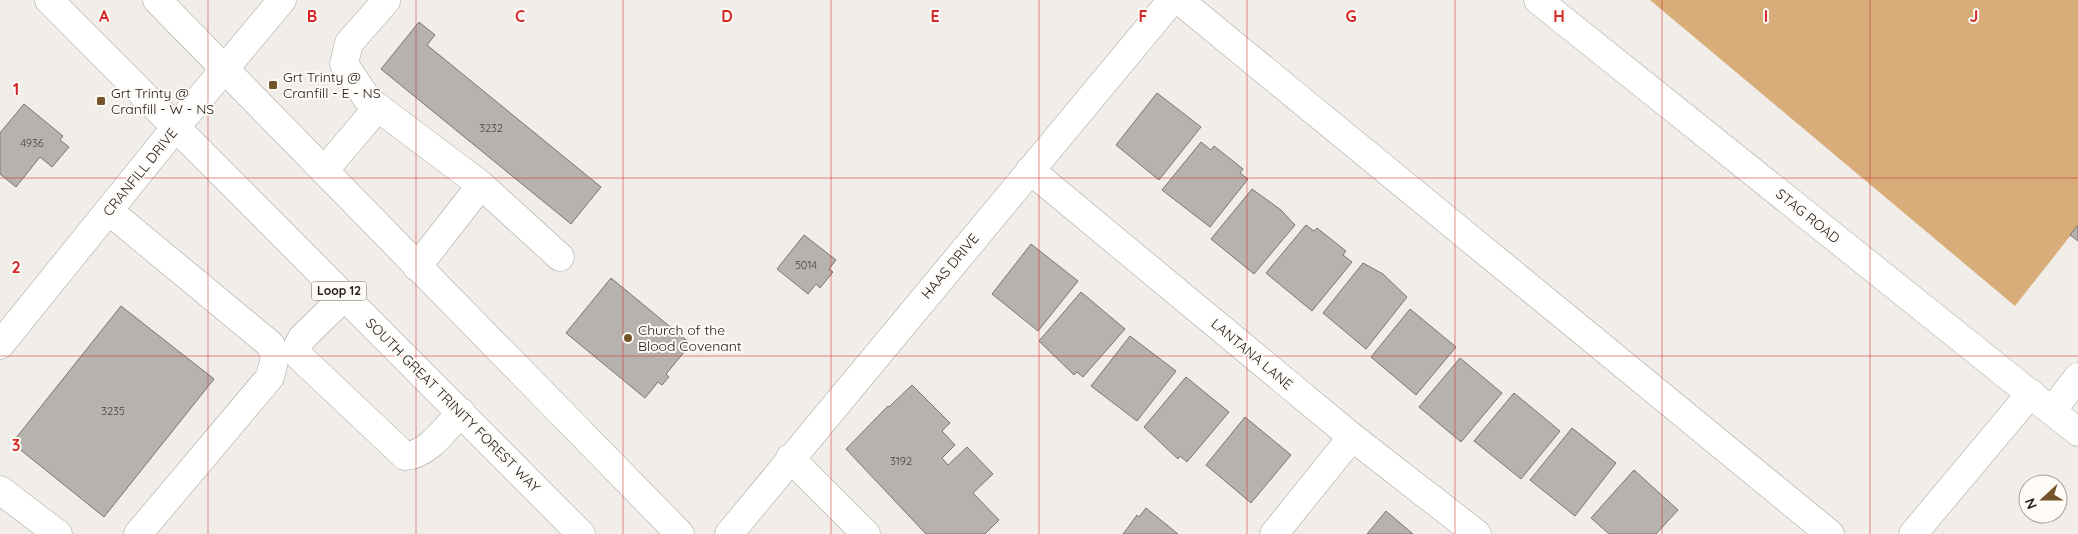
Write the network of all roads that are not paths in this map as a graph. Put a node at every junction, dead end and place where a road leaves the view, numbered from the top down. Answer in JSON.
{"nodes":[{"id":1,"x":49,"y":0,"type":"edge"},
{"id":2,"x":157,"y":0,"type":"edge"},
{"id":3,"x":282,"y":0,"type":"edge"},
{"id":4,"x":1172,"y":0,"type":"edge"},
{"id":5,"x":1179,"y":0,"type":"edge"},
{"id":6,"x":1538,"y":0,"type":"edge"},
{"id":7,"x":386,"y":1,"type":"edge"},
{"id":8,"x":225,"y":68,"type":"junction"},
{"id":9,"x":378,"y":107,"type":"junction"},
{"id":10,"x":176,"y":127,"type":"junction"},
{"id":11,"x":1030,"y":170,"type":"junction"},
{"id":12,"x":324,"y":171,"type":"junction"},
{"id":13,"x":481,"y":185,"type":"junction"},
{"id":14,"x":109,"y":211,"type":"junction"},
{"id":15,"x":560,"y":257,"type":"dead end"},
{"id":16,"x":417,"y":267,"type":"junction"},
{"id":17,"x":344,"y":297,"type":"junction"},
{"id":18,"x":0,"y":345,"type":"edge"},
{"id":19,"x":286,"y":352,"type":"junction"},
{"id":20,"x":2078,"y":377,"type":"edge"},
{"id":21,"x":2030,"y":394,"type":"junction"},
{"id":22,"x":2052,"y":411,"type":"junction"},
{"id":23,"x":461,"y":412,"type":"junction"},
{"id":24,"x":2078,"y":432,"type":"edge"},
{"id":25,"x":1352,"y":437,"type":"junction"},
{"id":26,"x":790,"y":458,"type":"junction"},
{"id":27,"x":0,"y":490,"type":"edge"},
{"id":28,"x":58,"y":534,"type":"edge"},
{"id":29,"x":138,"y":534,"type":"edge"},
{"id":30,"x":581,"y":534,"type":"edge"},
{"id":31,"x":680,"y":534,"type":"edge"},
{"id":32,"x":728,"y":534,"type":"edge"},
{"id":33,"x":866,"y":534,"type":"edge"},
{"id":34,"x":1274,"y":534,"type":"edge"},
{"id":35,"x":1477,"y":534,"type":"edge"},
{"id":36,"x":1830,"y":534,"type":"edge"},
{"id":37,"x":1914,"y":534,"type":"edge"}],
"edges":[{"from":1,"to":10,"type":"street","name":"SOUTH GREAT TRINITY FOREST WAY","number":"Loop 12"},
{"from":2,"to":8,"type":"street"},
{"from":3,"to":8,"type":"street","name":"CRANFILL DRIVE"},
{"from":4,"to":11,"type":"street","name":"HAAS DRIVE"},
{"from":5,"to":36,"type":"street"},
{"from":6,"to":21,"type":"street","name":"STAG ROAD"},
{"from":7,"to":9,"type":"street"},
{"from":8,"to":10,"type":"street","name":"CRANFILL DRIVE"},
{"from":8,"to":12,"type":"street"},
{"from":9,"to":12,"type":"street"},
{"from":9,"to":13,"type":"street"},
{"from":10,"to":14,"type":"street","name":"CRANFILL DRIVE"},
{"from":10,"to":17,"type":"street","name":"SOUTH GREAT TRINITY FOREST WAY","number":"Loop 12"},
{"from":11,"to":25,"type":"street","name":"LANTANA LANE"},
{"from":11,"to":26,"type":"street","name":"HAAS DRIVE"},
{"from":12,"to":16,"type":"street"},
{"from":13,"to":15,"type":"street"},
{"from":13,"to":16,"type":"street"},
{"from":14,"to":18,"type":"street","name":"CRANFILL DRIVE"},
{"from":14,"to":19,"type":"street"},
{"from":16,"to":31,"type":"street"},
{"from":17,"to":19,"type":"street"},
{"from":17,"to":23,"type":"street","name":"SOUTH GREAT TRINITY FOREST WAY","number":"Loop 12"},
{"from":19,"to":23,"type":"street"},
{"from":19,"to":29,"type":"street"},
{"from":20,"to":22,"type":"street"},
{"from":21,"to":22,"type":"street","name":"STAG ROAD"},
{"from":21,"to":37,"type":"street"},
{"from":22,"to":24,"type":"street","name":"STAG ROAD"},
{"from":23,"to":30,"type":"street","name":"SOUTH GREAT TRINITY FOREST WAY","number":"Loop 12"},
{"from":25,"to":34,"type":"street"},
{"from":25,"to":35,"type":"street","name":"LANTANA LANE"},
{"from":26,"to":32,"type":"street","name":"HAAS DRIVE"},
{"from":26,"to":33,"type":"street"},
{"from":27,"to":28,"type":"street"}]}
